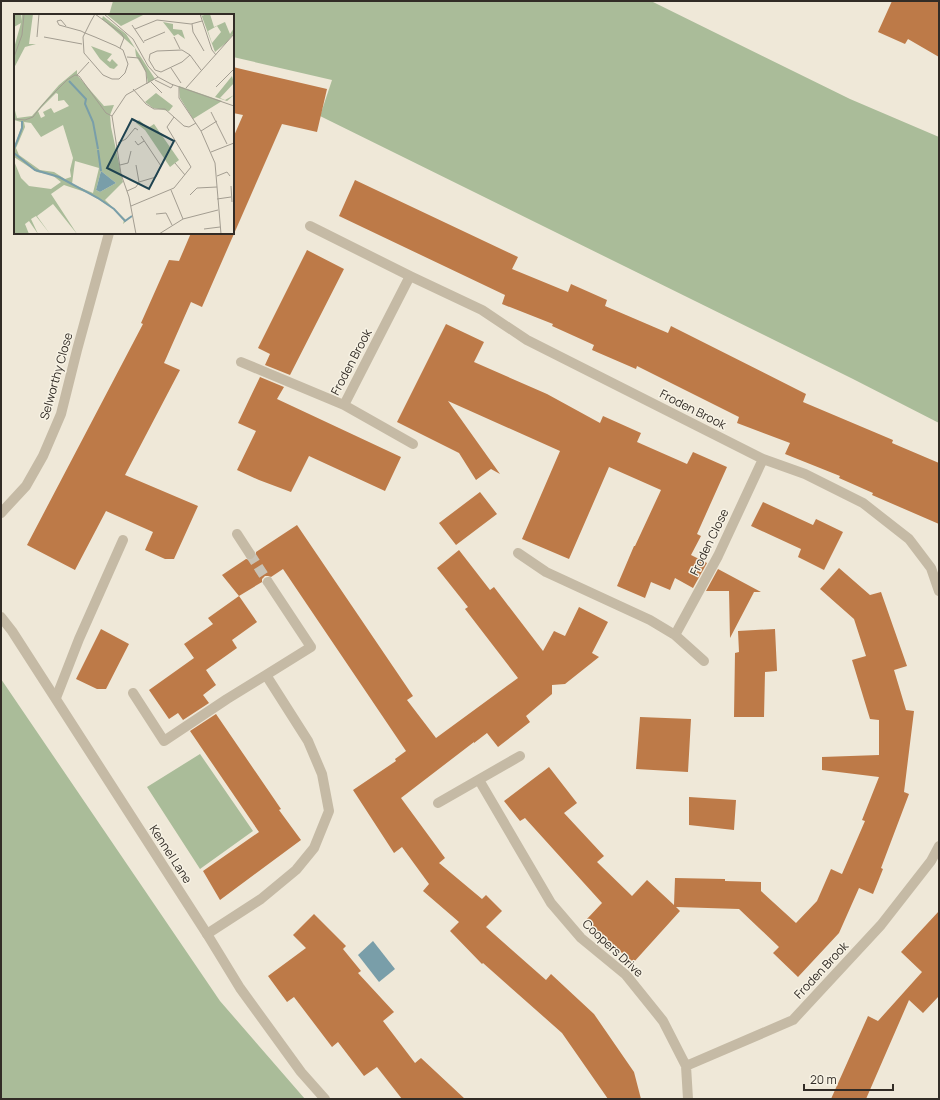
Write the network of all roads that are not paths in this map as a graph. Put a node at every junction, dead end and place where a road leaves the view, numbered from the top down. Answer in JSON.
{"nodes":[{"id":1,"x":310,"y":226,"type":"dead end"},
{"id":2,"x":109,"y":234,"type":"edge"},
{"id":3,"x":410,"y":276,"type":"junction"},
{"id":4,"x":241,"y":362,"type":"dead end"},
{"id":5,"x":344,"y":405,"type":"junction"},
{"id":6,"x":413,"y":444,"type":"dead end"},
{"id":7,"x":763,"y":459,"type":"junction"},
{"id":8,"x":1,"y":513,"type":"edge"},
{"id":9,"x":237,"y":534,"type":"dead end"},
{"id":10,"x":123,"y":540,"type":"dead end"},
{"id":11,"x":518,"y":553,"type":"dead end"},
{"id":12,"x":250,"y":554,"type":"tunnel mouth"},
{"id":13,"x":268,"y":582,"type":"tunnel mouth"},
{"id":14,"x":939,"y":591,"type":"edge"},
{"id":15,"x":1,"y":617,"type":"edge"},
{"id":16,"x":675,"y":635,"type":"junction"},
{"id":17,"x":704,"y":661,"type":"dead end"},
{"id":18,"x":266,"y":675,"type":"junction"},
{"id":19,"x":133,"y":693,"type":"dead end"},
{"id":20,"x":56,"y":698,"type":"junction"},
{"id":21,"x":520,"y":756,"type":"dead end"},
{"id":22,"x":479,"y":780,"type":"junction"},
{"id":23,"x":438,"y":803,"type":"dead end"},
{"id":24,"x":939,"y":846,"type":"edge"},
{"id":25,"x":207,"y":934,"type":"junction"},
{"id":26,"x":686,"y":1066,"type":"junction"},
{"id":27,"x":326,"y":1099,"type":"edge"},
{"id":28,"x":688,"y":1099,"type":"edge"}],
"edges":[{"from":1,"to":3,"type":"street","name":"Froden Brook"},
{"from":2,"to":8,"type":"street","name":"Selworthy Close"},
{"from":3,"to":5,"type":"street","name":"Froden Brook"},
{"from":3,"to":7,"type":"street","name":"Froden Brook"},
{"from":4,"to":5,"type":"street","name":"Froden Brook"},
{"from":5,"to":6,"type":"street"},
{"from":7,"to":14,"type":"street","name":"Froden Brook"},
{"from":7,"to":16,"type":"street","name":"Froden Close"},
{"from":9,"to":12,"type":"street"},
{"from":10,"to":20,"type":"street"},
{"from":11,"to":16,"type":"street"},
{"from":13,"to":18,"type":"street"},
{"from":15,"to":20,"type":"street","name":"Kennel Lane"},
{"from":16,"to":17,"type":"street"},
{"from":18,"to":19,"type":"street"},
{"from":18,"to":25,"type":"street"},
{"from":20,"to":25,"type":"street","name":"Kennel Lane"},
{"from":21,"to":22,"type":"street"},
{"from":22,"to":23,"type":"street"},
{"from":22,"to":26,"type":"street","name":"Coopers Drive"},
{"from":24,"to":26,"type":"street","name":"Froden Brook"},
{"from":25,"to":27,"type":"street","name":"Kennel Lane"},
{"from":26,"to":28,"type":"street","name":"Coopers Drive"}]}
